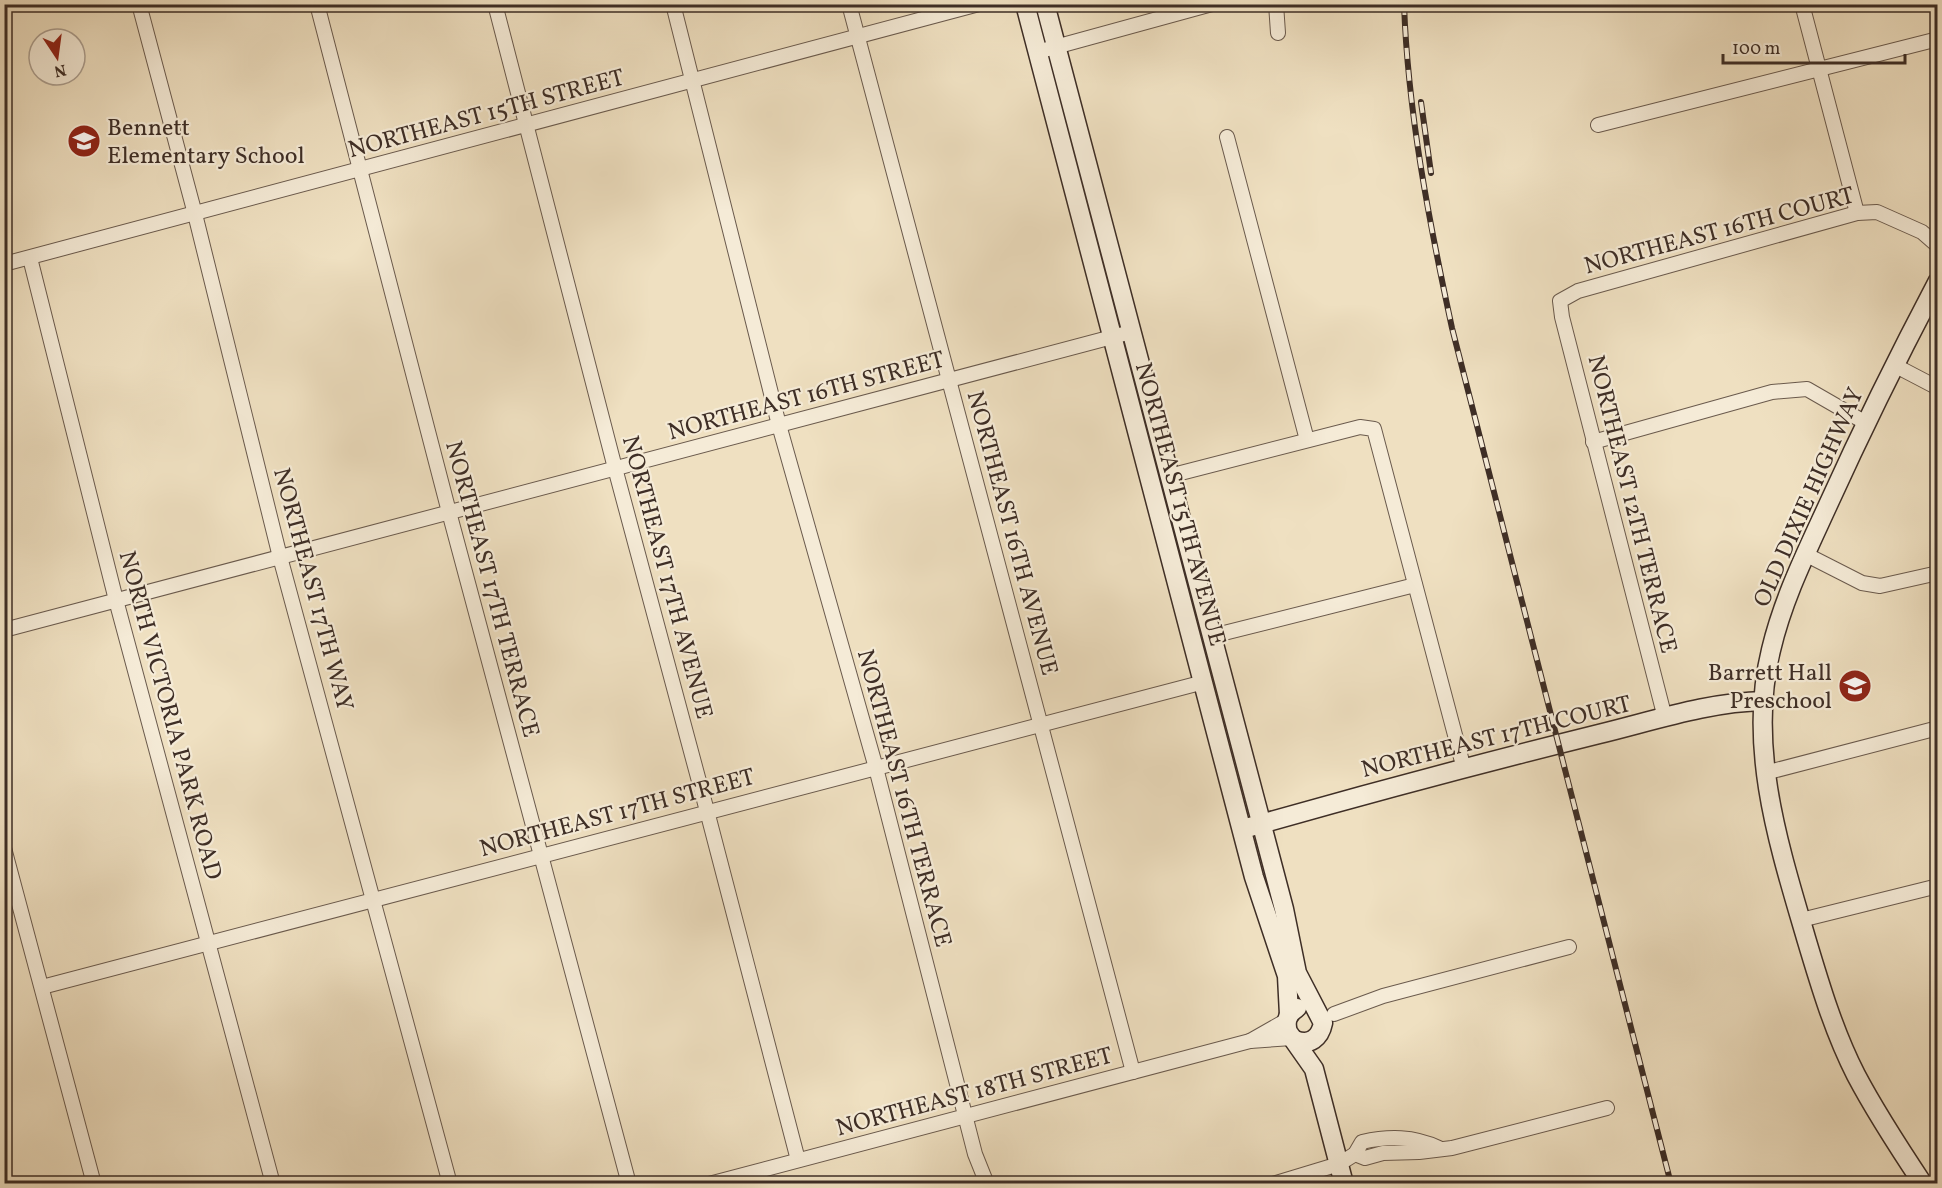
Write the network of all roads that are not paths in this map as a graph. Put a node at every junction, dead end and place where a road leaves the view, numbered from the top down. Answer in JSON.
{"nodes":[{"id":1,"x":139,"y":4,"type":"edge"},
{"id":2,"x":317,"y":4,"type":"edge"},
{"id":3,"x":495,"y":4,"type":"edge"},
{"id":4,"x":673,"y":4,"type":"edge"},
{"id":5,"x":849,"y":4,"type":"edge"},
{"id":6,"x":979,"y":4,"type":"edge"},
{"id":7,"x":1024,"y":4,"type":"edge"},
{"id":8,"x":1045,"y":4,"type":"edge"},
{"id":9,"x":1212,"y":4,"type":"edge"},
{"id":10,"x":1276,"y":4,"type":"edge"},
{"id":11,"x":1802,"y":4,"type":"edge"},
{"id":12,"x":1278,"y":33,"type":"dead end"},
{"id":13,"x":857,"y":36,"type":"junction"},
{"id":14,"x":1938,"y":39,"type":"edge"},
{"id":15,"x":1056,"y":47,"type":"junction"},
{"id":16,"x":1037,"y":52,"type":"junction"},
{"id":17,"x":1818,"y":69,"type":"junction"},
{"id":18,"x":694,"y":82,"type":"junction"},
{"id":19,"x":1598,"y":125,"type":"dead end"},
{"id":20,"x":527,"y":126,"type":"junction"},
{"id":21,"x":1227,"y":137,"type":"dead end"},
{"id":22,"x":361,"y":170,"type":"junction"},
{"id":23,"x":1857,"y":213,"type":"junction"},
{"id":24,"x":195,"y":214,"type":"junction"},
{"id":25,"x":1922,"y":232,"type":"junction"},
{"id":26,"x":1938,"y":233,"type":"edge"},
{"id":27,"x":1938,"y":246,"type":"edge"},
{"id":28,"x":30,"y":258,"type":"junction"},
{"id":29,"x":4,"y":264,"type":"edge"},
{"id":30,"x":1938,"y":281,"type":"edge"},
{"id":31,"x":1560,"y":301,"type":"joint"},
{"id":32,"x":1131,"y":332,"type":"junction"},
{"id":33,"x":1112,"y":337,"type":"junction"},
{"id":34,"x":1894,"y":365,"type":"junction"},
{"id":35,"x":949,"y":380,"type":"junction"},
{"id":36,"x":1938,"y":388,"type":"edge"},
{"id":37,"x":1866,"y":423,"type":"junction"},
{"id":38,"x":780,"y":425,"type":"junction"},
{"id":39,"x":1307,"y":440,"type":"junction"},
{"id":40,"x":1593,"y":442,"type":"junction"},
{"id":41,"x":615,"y":468,"type":"junction"},
{"id":42,"x":1169,"y":476,"type":"junction"},
{"id":43,"x":449,"y":512,"type":"junction"},
{"id":44,"x":1805,"y":554,"type":"junction"},
{"id":45,"x":280,"y":557,"type":"junction"},
{"id":46,"x":1938,"y":573,"type":"edge"},
{"id":47,"x":1415,"y":585,"type":"junction"},
{"id":48,"x":116,"y":600,"type":"junction"},
{"id":49,"x":4,"y":630,"type":"edge"},
{"id":50,"x":1212,"y":636,"type":"junction"},
{"id":51,"x":1204,"y":682,"type":"junction"},
{"id":52,"x":1764,"y":701,"type":"junction"},
{"id":53,"x":1665,"y":718,"type":"junction"},
{"id":54,"x":1040,"y":726,"type":"junction"},
{"id":55,"x":1938,"y":728,"type":"edge"},
{"id":56,"x":876,"y":768,"type":"junction"},
{"id":57,"x":1464,"y":769,"type":"junction"},
{"id":58,"x":1765,"y":773,"type":"junction"},
{"id":59,"x":707,"y":811,"type":"junction"},
{"id":60,"x":1261,"y":824,"type":"junction"},
{"id":61,"x":1241,"y":829,"type":"junction"},
{"id":62,"x":4,"y":848,"type":"edge"},
{"id":63,"x":542,"y":856,"type":"junction"},
{"id":64,"x":1938,"y":885,"type":"edge"},
{"id":65,"x":374,"y":900,"type":"junction"},
{"id":66,"x":1801,"y":920,"type":"junction"},
{"id":67,"x":210,"y":943,"type":"junction"},
{"id":68,"x":1569,"y":947,"type":"dead end"},
{"id":69,"x":42,"y":987,"type":"junction"},
{"id":70,"x":1322,"y":1012,"type":"junction"},
{"id":71,"x":1290,"y":1028,"type":"junction"},
{"id":72,"x":1320,"y":1034,"type":"junction"},
{"id":73,"x":1314,"y":1069,"type":"junction"},
{"id":74,"x":1133,"y":1072,"type":"junction"},
{"id":75,"x":1607,"y":1108,"type":"dead end"},
{"id":76,"x":965,"y":1116,"type":"junction"},
{"id":77,"x":1347,"y":1159,"type":"junction"},
{"id":78,"x":798,"y":1160,"type":"junction"},
{"id":79,"x":94,"y":1184,"type":"edge"},
{"id":80,"x":273,"y":1184,"type":"edge"},
{"id":81,"x":450,"y":1184,"type":"edge"},
{"id":82,"x":629,"y":1184,"type":"edge"},
{"id":83,"x":708,"y":1184,"type":"edge"},
{"id":84,"x":987,"y":1184,"type":"edge"},
{"id":85,"x":1273,"y":1184,"type":"edge"},
{"id":86,"x":1344,"y":1184,"type":"edge"},
{"id":87,"x":1923,"y":1184,"type":"edge"}],
"edges":[{"from":1,"to":24,"type":"street","name":"NORTHEAST 17TH WAY"},
{"from":2,"to":22,"type":"street","name":"NORTHEAST 17TH TERRACE"},
{"from":3,"to":20,"type":"street","name":"NORTHEAST 17TH AVENUE"},
{"from":4,"to":18,"type":"street","name":"NORTHEAST 16TH TERRACE"},
{"from":5,"to":13,"type":"street","name":"NORTHEAST 16TH AVENUE"},
{"from":6,"to":13,"type":"street","name":"NORTHEAST 15TH STREET"},
{"from":7,"to":16,"type":"street","name":"NORTHEAST 15TH AVENUE"},
{"from":8,"to":15,"type":"street","name":"NORTHEAST 15TH AVENUE"},
{"from":9,"to":15,"type":"street"},
{"from":10,"to":12,"type":"street"},
{"from":11,"to":17,"type":"street"},
{"from":13,"to":18,"type":"street","name":"NORTHEAST 15TH STREET"},
{"from":13,"to":35,"type":"street","name":"NORTHEAST 16TH AVENUE"},
{"from":14,"to":17,"type":"street"},
{"from":15,"to":16,"type":"street"},
{"from":15,"to":32,"type":"street","name":"NORTHEAST 15TH AVENUE"},
{"from":16,"to":33,"type":"street","name":"NORTHEAST 15TH AVENUE"},
{"from":17,"to":19,"type":"street"},
{"from":17,"to":23,"type":"street"},
{"from":18,"to":20,"type":"street","name":"NORTHEAST 15TH STREET"},
{"from":18,"to":38,"type":"street","name":"NORTHEAST 16TH TERRACE"},
{"from":20,"to":22,"type":"street","name":"NORTHEAST 15TH STREET"},
{"from":20,"to":41,"type":"street","name":"NORTHEAST 17TH AVENUE"},
{"from":21,"to":39,"type":"street"},
{"from":22,"to":24,"type":"street","name":"NORTHEAST 15TH STREET"},
{"from":22,"to":43,"type":"street","name":"NORTHEAST 17TH TERRACE"},
{"from":23,"to":25,"type":"street","name":"NORTHEAST 16TH COURT"},
{"from":23,"to":31,"type":"street","name":"NORTHEAST 16TH COURT"},
{"from":24,"to":28,"type":"street","name":"NORTHEAST 15TH STREET"},
{"from":24,"to":45,"type":"street","name":"NORTHEAST 17TH WAY"},
{"from":25,"to":26,"type":"street","name":"NORTHEAST 16TH COURT"},
{"from":25,"to":27,"type":"street","name":"NORTHEAST 16TH COURT"},
{"from":28,"to":29,"type":"street","name":"NORTHEAST 15TH STREET"},
{"from":28,"to":48,"type":"street","name":"NORTH VICTORIA PARK ROAD"},
{"from":30,"to":34,"type":"street","name":"OLD DIXIE HIGHWAY"},
{"from":31,"to":40,"type":"street","name":"NORTHEAST 12TH TERRACE"},
{"from":32,"to":33,"type":"street","name":"NORTHEAST 16TH STREET"},
{"from":32,"to":42,"type":"street","name":"NORTHEAST 15TH AVENUE"},
{"from":33,"to":35,"type":"street","name":"NORTHEAST 16TH STREET"},
{"from":33,"to":51,"type":"street","name":"NORTHEAST 15TH AVENUE"},
{"from":34,"to":36,"type":"street"},
{"from":34,"to":37,"type":"street","name":"OLD DIXIE HIGHWAY"},
{"from":35,"to":38,"type":"street","name":"NORTHEAST 16TH STREET"},
{"from":35,"to":54,"type":"street","name":"NORTHEAST 16TH AVENUE"},
{"from":37,"to":40,"type":"street"},
{"from":37,"to":44,"type":"street","name":"OLD DIXIE HIGHWAY"},
{"from":38,"to":41,"type":"street","name":"NORTHEAST 16TH STREET"},
{"from":38,"to":56,"type":"street","name":"NORTHEAST 16TH TERRACE"},
{"from":39,"to":42,"type":"street"},
{"from":39,"to":47,"type":"street"},
{"from":40,"to":53,"type":"street","name":"NORTHEAST 12TH TERRACE"},
{"from":41,"to":43,"type":"street","name":"NORTHEAST 16TH STREET"},
{"from":41,"to":59,"type":"street","name":"NORTHEAST 17TH AVENUE"},
{"from":42,"to":50,"type":"street","name":"NORTHEAST 15TH AVENUE"},
{"from":43,"to":45,"type":"street","name":"NORTHEAST 16TH STREET"},
{"from":43,"to":63,"type":"street","name":"NORTHEAST 17TH TERRACE"},
{"from":44,"to":46,"type":"street"},
{"from":44,"to":52,"type":"street","name":"OLD DIXIE HIGHWAY"},
{"from":45,"to":48,"type":"street","name":"NORTHEAST 16TH STREET"},
{"from":45,"to":65,"type":"street","name":"NORTHEAST 17TH WAY"},
{"from":47,"to":50,"type":"street"},
{"from":47,"to":57,"type":"street"},
{"from":48,"to":49,"type":"street","name":"NORTHEAST 16TH STREET"},
{"from":48,"to":67,"type":"street","name":"NORTH VICTORIA PARK ROAD"},
{"from":50,"to":60,"type":"street","name":"NORTHEAST 15TH AVENUE"},
{"from":51,"to":54,"type":"street","name":"NORTHEAST 17TH STREET"},
{"from":51,"to":61,"type":"street","name":"NORTHEAST 15TH AVENUE"},
{"from":52,"to":53,"type":"street","name":"NORTHEAST 17TH COURT"},
{"from":52,"to":58,"type":"street","name":"OLD DIXIE HIGHWAY"},
{"from":53,"to":57,"type":"street","name":"NORTHEAST 17TH COURT"},
{"from":54,"to":56,"type":"street","name":"NORTHEAST 17TH STREET"},
{"from":54,"to":74,"type":"street","name":"NORTHEAST 16TH AVENUE"},
{"from":55,"to":58,"type":"street"},
{"from":56,"to":59,"type":"street","name":"NORTHEAST 17TH STREET"},
{"from":56,"to":76,"type":"street","name":"NORTHEAST 16TH TERRACE"},
{"from":57,"to":60,"type":"street","name":"NORTHEAST 17TH COURT"},
{"from":58,"to":66,"type":"street","name":"OLD DIXIE HIGHWAY"},
{"from":59,"to":63,"type":"street","name":"NORTHEAST 17TH STREET"},
{"from":59,"to":78,"type":"street","name":"NORTHEAST 17TH AVENUE"},
{"from":60,"to":61,"type":"street","name":"NORTHEAST 17TH COURT"},
{"from":60,"to":70,"type":"street","name":"NORTHEAST 15TH AVENUE"},
{"from":61,"to":71,"type":"street","name":"NORTHEAST 15TH AVENUE"},
{"from":62,"to":69,"type":"street"},
{"from":63,"to":65,"type":"street","name":"NORTHEAST 17TH STREET"},
{"from":63,"to":82,"type":"street","name":"NORTHEAST 17TH TERRACE"},
{"from":64,"to":66,"type":"street"},
{"from":65,"to":67,"type":"street","name":"NORTHEAST 17TH STREET"},
{"from":65,"to":81,"type":"street","name":"NORTHEAST 17TH WAY"},
{"from":66,"to":87,"type":"street","name":"OLD DIXIE HIGHWAY"},
{"from":67,"to":69,"type":"street","name":"NORTHEAST 17TH STREET"},
{"from":67,"to":80,"type":"street","name":"NORTH VICTORIA PARK ROAD"},
{"from":68,"to":70,"type":"street"},
{"from":69,"to":79,"type":"street"},
{"from":70,"to":71,"type":"street"},
{"from":70,"to":72,"type":"street"},
{"from":71,"to":72,"type":"street"},
{"from":71,"to":73,"type":"street"},
{"from":71,"to":74,"type":"street","name":"NORTHEAST 18TH STREET"},
{"from":72,"to":73,"type":"street"},
{"from":73,"to":77,"type":"street"},
{"from":74,"to":76,"type":"street","name":"NORTHEAST 18TH STREET"},
{"from":75,"to":77,"type":"street"},
{"from":76,"to":78,"type":"street","name":"NORTHEAST 18TH STREET"},
{"from":76,"to":84,"type":"street","name":"NORTHEAST 16TH TERRACE"},
{"from":77,"to":85,"type":"street"},
{"from":77,"to":86,"type":"street"},
{"from":78,"to":83,"type":"street","name":"NORTHEAST 18TH STREET"}]}
